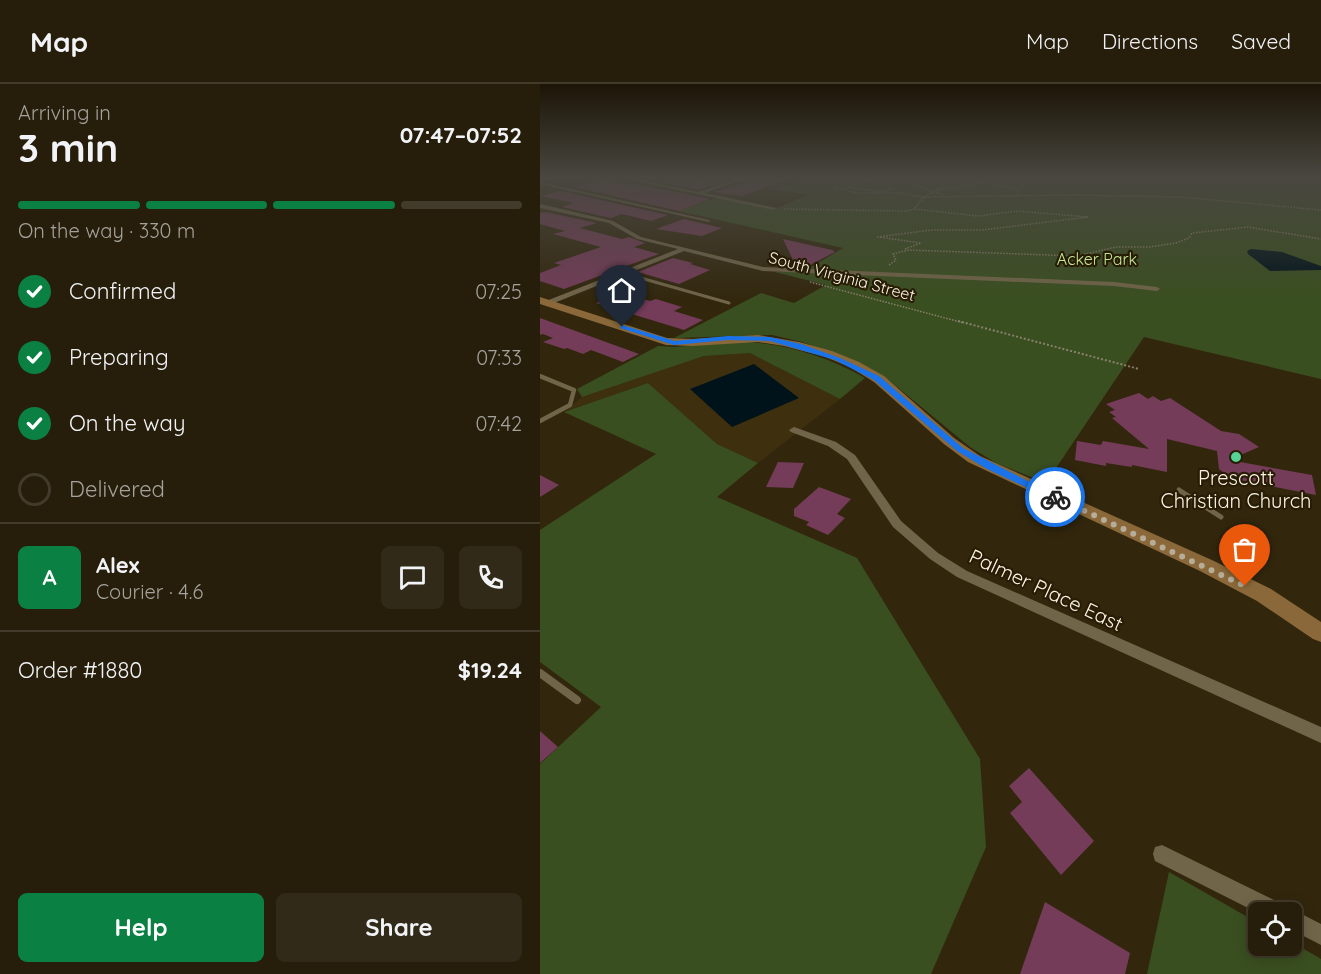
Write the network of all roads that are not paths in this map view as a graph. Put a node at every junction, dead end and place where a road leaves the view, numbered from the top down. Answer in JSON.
{"nodes":[{"id":1,"x":596,"y":219,"type":"edge"},
{"id":2,"x":698,"y":219,"type":"edge"},
{"id":3,"x":709,"y":221,"type":"dead end"},
{"id":4,"x":684,"y":249,"type":"junction"},
{"id":5,"x":623,"y":273,"type":"junction"},
{"id":6,"x":1157,"y":289,"type":"dead end"},
{"id":7,"x":545,"y":302,"type":"edge"},
{"id":8,"x":729,"y":303,"type":"dead end"},
{"id":9,"x":540,"y":376,"type":"edge"},
{"id":10,"x":540,"y":421,"type":"edge"},
{"id":11,"x":794,"y":430,"type":"dead end"},
{"id":12,"x":1179,"y":490,"type":"dead end"},
{"id":13,"x":1221,"y":517,"type":"dead end"},
{"id":14,"x":1321,"y":633,"type":"edge"},
{"id":15,"x":540,"y":673,"type":"edge"},
{"id":16,"x":577,"y":700,"type":"dead end"},
{"id":17,"x":1321,"y":735,"type":"edge"},
{"id":18,"x":1162,"y":854,"type":"dead end"},
{"id":19,"x":1257,"y":902,"type":"edge"},
{"id":20,"x":1302,"y":925,"type":"edge"},
{"id":21,"x":1321,"y":935,"type":"edge"}],
"edges":[{"from":1,"to":4,"type":"street","name":"South Virginia Street"},
{"from":2,"to":3,"type":"lane"},
{"from":4,"to":5,"type":"street"},
{"from":4,"to":6,"type":"street","name":"South Virginia Street"},
{"from":5,"to":7,"type":"street"},
{"from":5,"to":8,"type":"lane"},
{"from":7,"to":14,"type":"street"},
{"from":9,"to":10,"type":"lane"},
{"from":11,"to":17,"type":"street","name":"Palmer Place East"},
{"from":12,"to":13,"type":"lane"},
{"from":15,"to":16,"type":"lane"},
{"from":18,"to":19,"type":"street"},
{"from":20,"to":21,"type":"street"}]}
